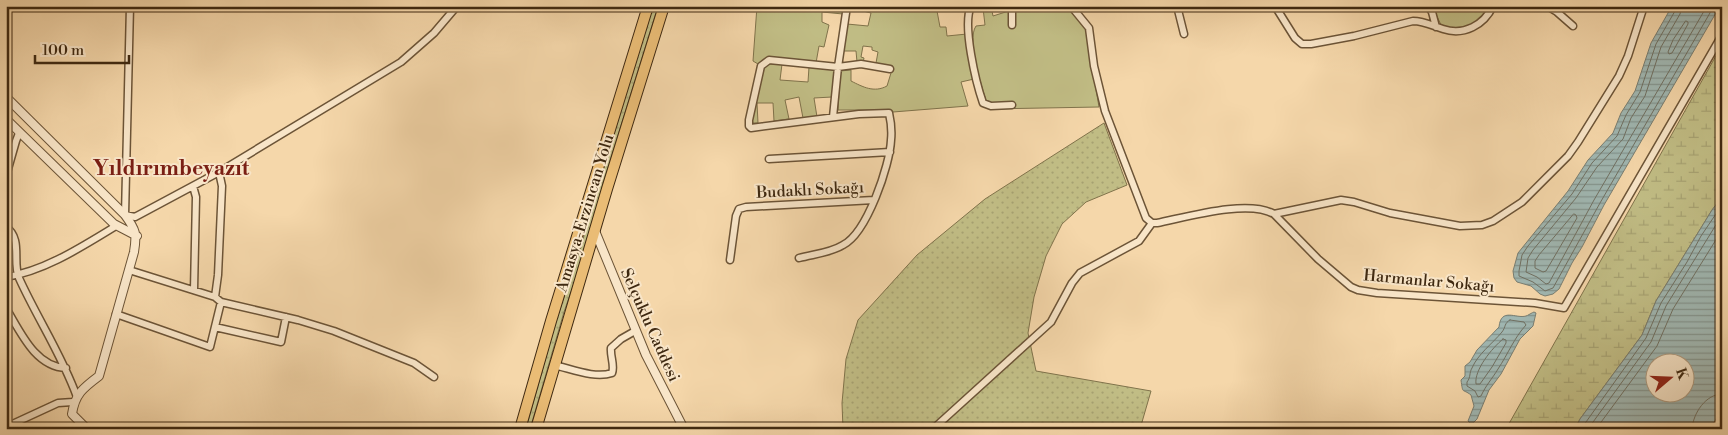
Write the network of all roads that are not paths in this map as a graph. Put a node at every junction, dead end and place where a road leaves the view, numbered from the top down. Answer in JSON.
{"nodes":[{"id":1,"x":130,"y":6,"type":"edge"},
{"id":2,"x":457,"y":6,"type":"edge"},
{"id":3,"x":648,"y":6,"type":"edge"},
{"id":4,"x":664,"y":6,"type":"edge"},
{"id":5,"x":847,"y":6,"type":"edge"},
{"id":6,"x":971,"y":6,"type":"edge"},
{"id":7,"x":1012,"y":6,"type":"edge"},
{"id":8,"x":1071,"y":6,"type":"edge"},
{"id":9,"x":1177,"y":6,"type":"edge"},
{"id":10,"x":1276,"y":6,"type":"edge"},
{"id":11,"x":1428,"y":6,"type":"edge"},
{"id":12,"x":1493,"y":6,"type":"edge"},
{"id":13,"x":1547,"y":6,"type":"edge"},
{"id":14,"x":1644,"y":6,"type":"edge"},
{"id":15,"x":1012,"y":25,"type":"dead end"},
{"id":16,"x":1573,"y":26,"type":"dead end"},
{"id":17,"x":1436,"y":27,"type":"junction"},
{"id":18,"x":1184,"y":34,"type":"dead end"},
{"id":19,"x":1722,"y":35,"type":"edge"},
{"id":20,"x":838,"y":68,"type":"junction"},
{"id":21,"x":890,"y":70,"type":"dead end"},
{"id":22,"x":6,"y":97,"type":"edge"},
{"id":23,"x":1012,"y":105,"type":"dead end"},
{"id":24,"x":833,"y":117,"type":"junction"},
{"id":25,"x":6,"y":119,"type":"edge"},
{"id":26,"x":19,"y":133,"type":"junction"},
{"id":27,"x":890,"y":152,"type":"junction"},
{"id":28,"x":769,"y":159,"type":"dead end"},
{"id":29,"x":219,"y":172,"type":"junction"},
{"id":30,"x":6,"y":176,"type":"edge"},
{"id":31,"x":193,"y":186,"type":"junction"},
{"id":32,"x":874,"y":200,"type":"junction"},
{"id":33,"x":1274,"y":214,"type":"junction"},
{"id":34,"x":125,"y":215,"type":"junction"},
{"id":35,"x":1152,"y":223,"type":"junction"},
{"id":36,"x":116,"y":226,"type":"junction"},
{"id":37,"x":6,"y":227,"type":"edge"},
{"id":38,"x":595,"y":231,"type":"junction"},
{"id":39,"x":136,"y":236,"type":"junction"},
{"id":40,"x":799,"y":258,"type":"dead end"},
{"id":41,"x":730,"y":260,"type":"dead end"},
{"id":42,"x":129,"y":270,"type":"junction"},
{"id":43,"x":18,"y":276,"type":"junction"},
{"id":44,"x":6,"y":277,"type":"edge"},
{"id":45,"x":194,"y":290,"type":"junction"},
{"id":46,"x":215,"y":297,"type":"junction"},
{"id":47,"x":221,"y":302,"type":"junction"},
{"id":48,"x":6,"y":308,"type":"edge"},
{"id":49,"x":116,"y":314,"type":"junction"},
{"id":50,"x":286,"y":317,"type":"junction"},
{"id":51,"x":215,"y":327,"type":"junction"},
{"id":52,"x":635,"y":331,"type":"junction"},
{"id":53,"x":554,"y":365,"type":"junction"},
{"id":54,"x":66,"y":368,"type":"junction"},
{"id":55,"x":434,"y":377,"type":"dead end"},
{"id":56,"x":75,"y":399,"type":"junction"},
{"id":57,"x":6,"y":427,"type":"edge"},
{"id":58,"x":87,"y":429,"type":"edge"},
{"id":59,"x":520,"y":429,"type":"edge"},
{"id":60,"x":536,"y":429,"type":"edge"},
{"id":61,"x":684,"y":429,"type":"edge"},
{"id":62,"x":933,"y":429,"type":"edge"}],
"edges":[{"from":1,"to":34,"type":"street"},
{"from":2,"to":29,"type":"street"},
{"from":3,"to":59,"type":"highway","name":"Amasya-Erzincan Yolu"},
{"from":4,"to":38,"type":"highway","name":"Amasya-Erzincan Yolu"},
{"from":5,"to":20,"type":"street"},
{"from":6,"to":23,"type":"street"},
{"from":7,"to":15,"type":"street"},
{"from":8,"to":35,"type":"street"},
{"from":9,"to":18,"type":"street"},
{"from":10,"to":17,"type":"street"},
{"from":11,"to":17,"type":"street"},
{"from":12,"to":17,"type":"street"},
{"from":13,"to":16,"type":"street"},
{"from":14,"to":33,"type":"street"},
{"from":19,"to":33,"type":"street","name":"Harmanlar Sokağı"},
{"from":20,"to":21,"type":"street","name":"Budaklı Sokağı"},
{"from":20,"to":24,"type":"street"},
{"from":20,"to":24,"type":"street","name":"Budaklı Sokağı"},
{"from":22,"to":34,"type":"street"},
{"from":24,"to":27,"type":"street","name":"Budaklı Sokağı"},
{"from":25,"to":26,"type":"street"},
{"from":26,"to":30,"type":"street"},
{"from":26,"to":36,"type":"street"},
{"from":27,"to":28,"type":"street","name":"Budaklı Sokağı"},
{"from":27,"to":32,"type":"street","name":"Budaklı Sokağı"},
{"from":29,"to":31,"type":"street"},
{"from":29,"to":46,"type":"street"},
{"from":31,"to":34,"type":"street"},
{"from":31,"to":45,"type":"street"},
{"from":32,"to":40,"type":"street","name":"Budaklı Sokağı"},
{"from":32,"to":41,"type":"street","name":"Budaklı Sokağı"},
{"from":33,"to":35,"type":"street"},
{"from":34,"to":39,"type":"street"},
{"from":35,"to":62,"type":"street"},
{"from":36,"to":39,"type":"street"},
{"from":36,"to":43,"type":"street"},
{"from":37,"to":43,"type":"street"},
{"from":38,"to":52,"type":"street","name":"Selçuklu Caddesi"},
{"from":38,"to":53,"type":"highway","name":"Amasya-Erzincan Yolu"},
{"from":39,"to":42,"type":"street"},
{"from":42,"to":45,"type":"street"},
{"from":42,"to":49,"type":"street"},
{"from":43,"to":44,"type":"street"},
{"from":43,"to":54,"type":"street"},
{"from":45,"to":46,"type":"street"},
{"from":46,"to":47,"type":"street"},
{"from":47,"to":50,"type":"street"},
{"from":47,"to":51,"type":"street"},
{"from":48,"to":54,"type":"street"},
{"from":49,"to":51,"type":"street"},
{"from":49,"to":56,"type":"street"},
{"from":50,"to":51,"type":"street"},
{"from":50,"to":55,"type":"street"},
{"from":52,"to":53,"type":"street"},
{"from":52,"to":61,"type":"street","name":"Selçuklu Caddesi"},
{"from":53,"to":60,"type":"highway","name":"Amasya-Erzincan Yolu"},
{"from":54,"to":56,"type":"street"},
{"from":56,"to":57,"type":"street"},
{"from":56,"to":58,"type":"street"}]}
